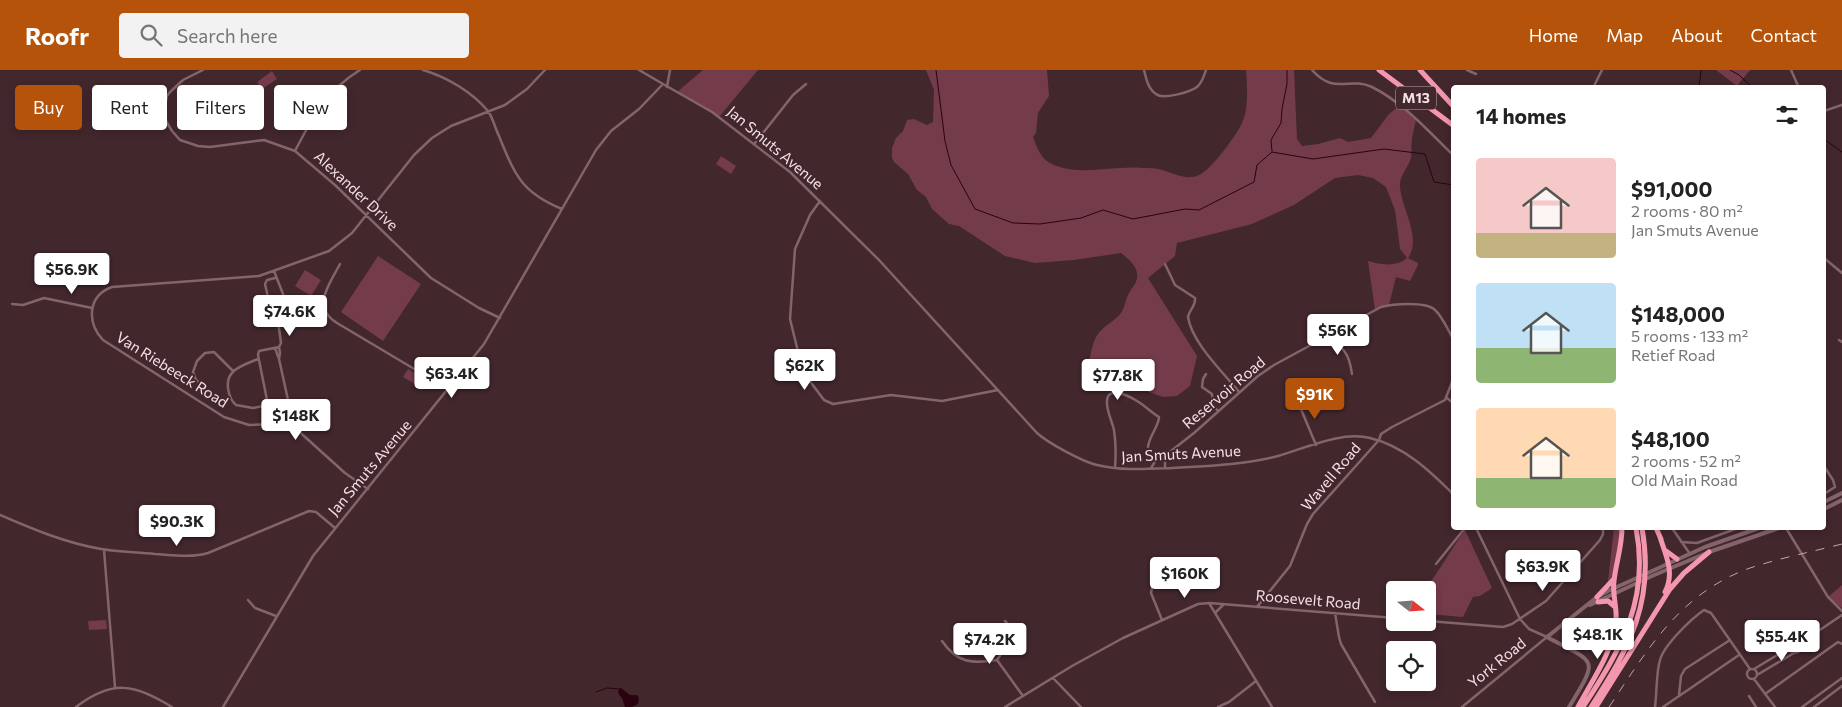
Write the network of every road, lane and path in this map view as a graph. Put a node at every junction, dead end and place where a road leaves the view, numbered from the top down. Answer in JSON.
{"nodes":[{"id":1,"x":203,"y":70,"type":"edge"},
{"id":2,"x":360,"y":70,"type":"edge"},
{"id":3,"x":423,"y":70,"type":"edge"},
{"id":4,"x":545,"y":70,"type":"edge"},
{"id":5,"x":639,"y":70,"type":"edge"},
{"id":6,"x":670,"y":70,"type":"edge"},
{"id":7,"x":1144,"y":70,"type":"edge"},
{"id":8,"x":1206,"y":70,"type":"edge"},
{"id":9,"x":1312,"y":70,"type":"edge"},
{"id":10,"x":1379,"y":70,"type":"edge"},
{"id":11,"x":1420,"y":70,"type":"edge"},
{"id":12,"x":1467,"y":70,"type":"edge"},
{"id":13,"x":1602,"y":70,"type":"edge"},
{"id":14,"x":1791,"y":70,"type":"edge"},
{"id":15,"x":1476,"y":74,"type":"dead end"},
{"id":16,"x":663,"y":84,"type":"junction"},
{"id":17,"x":806,"y":84,"type":"dead end"},
{"id":18,"x":1594,"y":85,"type":"edge"},
{"id":19,"x":1798,"y":85,"type":"edge"},
{"id":20,"x":667,"y":87,"type":"junction"},
{"id":21,"x":1451,"y":105,"type":"edge"},
{"id":22,"x":1842,"y":105,"type":"edge"},
{"id":23,"x":1826,"y":110,"type":"edge"},
{"id":24,"x":489,"y":112,"type":"junction"},
{"id":25,"x":1451,"y":124,"type":"edge"},
{"id":26,"x":755,"y":143,"type":"junction"},
{"id":27,"x":295,"y":151,"type":"junction"},
{"id":28,"x":1451,"y":153,"type":"edge"},
{"id":29,"x":820,"y":201,"type":"junction"},
{"id":30,"x":562,"y":209,"type":"junction"},
{"id":31,"x":366,"y":216,"type":"junction"},
{"id":32,"x":1826,"y":260,"type":"edge"},
{"id":33,"x":340,"y":264,"type":"dead end"},
{"id":34,"x":1165,"y":264,"type":"dead end"},
{"id":35,"x":274,"y":271,"type":"junction"},
{"id":36,"x":1842,"y":273,"type":"edge"},
{"id":37,"x":275,"y":278,"type":"junction"},
{"id":38,"x":12,"y":304,"type":"dead end"},
{"id":39,"x":92,"y":308,"type":"junction"},
{"id":40,"x":500,"y":318,"type":"junction"},
{"id":41,"x":278,"y":321,"type":"junction"},
{"id":42,"x":1451,"y":335,"type":"edge"},
{"id":43,"x":1324,"y":338,"type":"junction"},
{"id":44,"x":279,"y":347,"type":"junction"},
{"id":45,"x":275,"y":348,"type":"junction"},
{"id":46,"x":258,"y":359,"type":"junction"},
{"id":47,"x":279,"y":359,"type":"junction"},
{"id":48,"x":233,"y":371,"type":"junction"},
{"id":49,"x":1206,"y":374,"type":"dead end"},
{"id":50,"x":1352,"y":374,"type":"dead end"},
{"id":51,"x":452,"y":386,"type":"junction"},
{"id":52,"x":1451,"y":386,"type":"edge"},
{"id":53,"x":206,"y":388,"type":"dead end"},
{"id":54,"x":998,"y":390,"type":"junction"},
{"id":55,"x":1239,"y":392,"type":"junction"},
{"id":56,"x":1447,"y":398,"type":"junction"},
{"id":57,"x":1451,"y":401,"type":"edge"},
{"id":58,"x":1298,"y":402,"type":"dead end"},
{"id":59,"x":1218,"y":411,"type":"junction"},
{"id":60,"x":294,"y":428,"type":"junction"},
{"id":61,"x":1379,"y":440,"type":"junction"},
{"id":62,"x":1316,"y":445,"type":"junction"},
{"id":63,"x":1148,"y":447,"type":"dead end"},
{"id":64,"x":1162,"y":458,"type":"junction"},
{"id":65,"x":1115,"y":468,"type":"junction"},
{"id":66,"x":1151,"y":468,"type":"junction"},
{"id":67,"x":1165,"y":468,"type":"junction"},
{"id":68,"x":1826,"y":469,"type":"edge"},
{"id":69,"x":368,"y":489,"type":"junction"},
{"id":70,"x":1451,"y":492,"type":"edge"},
{"id":71,"x":1826,"y":493,"type":"edge"},
{"id":72,"x":1842,"y":493,"type":"edge"},
{"id":73,"x":1842,"y":500,"type":"edge"},
{"id":74,"x":1826,"y":501,"type":"edge"},
{"id":75,"x":1826,"y":508,"type":"edge"},
{"id":76,"x":0,"y":515,"type":"edge"},
{"id":77,"x":334,"y":528,"type":"junction"},
{"id":78,"x":1463,"y":530,"type":"edge"},
{"id":79,"x":1477,"y":530,"type":"edge"},
{"id":80,"x":1604,"y":530,"type":"edge"},
{"id":81,"x":1622,"y":530,"type":"edge"},
{"id":82,"x":1636,"y":530,"type":"edge"},
{"id":83,"x":1642,"y":530,"type":"edge"},
{"id":84,"x":1657,"y":530,"type":"edge"},
{"id":85,"x":1673,"y":530,"type":"edge"},
{"id":86,"x":1733,"y":530,"type":"edge"},
{"id":87,"x":1755,"y":530,"type":"edge"},
{"id":88,"x":1773,"y":530,"type":"edge"},
{"id":89,"x":1787,"y":530,"type":"edge"},
{"id":90,"x":1660,"y":538,"type":"junction"},
{"id":91,"x":1681,"y":542,"type":"junction"},
{"id":92,"x":104,"y":550,"type":"junction"},
{"id":93,"x":1709,"y":552,"type":"junction"},
{"id":94,"x":1690,"y":554,"type":"junction"},
{"id":95,"x":1160,"y":558,"type":"dead end"},
{"id":96,"x":1677,"y":559,"type":"junction"},
{"id":97,"x":1436,"y":564,"type":"dead end"},
{"id":98,"x":1669,"y":566,"type":"junction"},
{"id":99,"x":1614,"y":578,"type":"junction"},
{"id":100,"x":1614,"y":591,"type":"junction"},
{"id":101,"x":1598,"y":599,"type":"junction"},
{"id":102,"x":248,"y":600,"type":"dead end"},
{"id":103,"x":1209,"y":603,"type":"junction"},
{"id":104,"x":1224,"y":604,"type":"junction"},
{"id":105,"x":1257,"y":607,"type":"junction"},
{"id":106,"x":1842,"y":610,"type":"edge"},
{"id":107,"x":1616,"y":611,"type":"junction"},
{"id":108,"x":1215,"y":613,"type":"junction"},
{"id":109,"x":1335,"y":613,"type":"junction"},
{"id":110,"x":1842,"y":615,"type":"edge"},
{"id":111,"x":276,"y":616,"type":"junction"},
{"id":112,"x":1654,"y":616,"type":"junction"},
{"id":113,"x":1386,"y":617,"type":"edge"},
{"id":114,"x":1520,"y":619,"type":"junction"},
{"id":115,"x":1162,"y":620,"type":"junction"},
{"id":116,"x":1005,"y":621,"type":"dead end"},
{"id":117,"x":1436,"y":622,"type":"edge"},
{"id":118,"x":1554,"y":632,"type":"junction"},
{"id":119,"x":1547,"y":637,"type":"junction"},
{"id":120,"x":1808,"y":638,"type":"junction"},
{"id":121,"x":1730,"y":640,"type":"junction"},
{"id":122,"x":942,"y":641,"type":"dead end"},
{"id":123,"x":1799,"y":641,"type":"junction"},
{"id":124,"x":1558,"y":643,"type":"junction"},
{"id":125,"x":1842,"y":644,"type":"edge"},
{"id":126,"x":1802,"y":646,"type":"junction"},
{"id":127,"x":1789,"y":648,"type":"junction"},
{"id":128,"x":1794,"y":653,"type":"junction"},
{"id":129,"x":1739,"y":655,"type":"junction"},
{"id":130,"x":997,"y":660,"type":"junction"},
{"id":131,"x":1750,"y":669,"type":"junction"},
{"id":132,"x":1754,"y":669,"type":"junction"},
{"id":133,"x":1757,"y":675,"type":"junction"},
{"id":134,"x":1053,"y":678,"type":"junction"},
{"id":135,"x":1842,"y":678,"type":"edge"},
{"id":136,"x":1754,"y":679,"type":"junction"},
{"id":137,"x":1256,"y":681,"type":"junction"},
{"id":138,"x":1842,"y":686,"type":"edge"},
{"id":139,"x":115,"y":687,"type":"junction"},
{"id":140,"x":1765,"y":694,"type":"junction"},
{"id":141,"x":1679,"y":695,"type":"junction"},
{"id":142,"x":1023,"y":696,"type":"junction"},
{"id":143,"x":1749,"y":696,"type":"dead end"},
{"id":144,"x":1375,"y":702,"type":"dead end"},
{"id":145,"x":1773,"y":706,"type":"edge"},
{"id":146,"x":1819,"y":706,"type":"edge"},
{"id":147,"x":76,"y":707,"type":"edge"},
{"id":148,"x":172,"y":707,"type":"edge"},
{"id":149,"x":223,"y":707,"type":"edge"},
{"id":150,"x":1005,"y":707,"type":"edge"},
{"id":151,"x":1081,"y":707,"type":"edge"},
{"id":152,"x":1218,"y":707,"type":"edge"},
{"id":153,"x":1272,"y":707,"type":"edge"},
{"id":154,"x":1462,"y":707,"type":"edge"},
{"id":155,"x":1569,"y":707,"type":"edge"},
{"id":156,"x":1578,"y":707,"type":"edge"},
{"id":157,"x":1583,"y":707,"type":"edge"},
{"id":158,"x":1592,"y":707,"type":"edge"},
{"id":159,"x":1596,"y":707,"type":"edge"},
{"id":160,"x":1655,"y":707,"type":"edge"},
{"id":161,"x":1663,"y":707,"type":"edge"},
{"id":162,"x":1756,"y":707,"type":"edge"},
{"id":163,"x":1802,"y":707,"type":"edge"},
{"id":164,"x":1814,"y":707,"type":"edge"}],
"edges":[{"from":1,"to":27,"type":"street","name":"Alexander Drive"},
{"from":2,"to":27,"type":"street"},
{"from":3,"to":24,"type":"street"},
{"from":4,"to":24,"type":"street"},
{"from":5,"to":16,"type":"street"},
{"from":6,"to":20,"type":"street"},
{"from":7,"to":8,"type":"street"},
{"from":9,"to":28,"type":"street"},
{"from":10,"to":25,"type":"highway","number":"M13"},
{"from":11,"to":21,"type":"highway","number":"M13"},
{"from":12,"to":15,"type":"street"},
{"from":13,"to":18,"type":"street"},
{"from":14,"to":19,"type":"street"},
{"from":16,"to":20,"type":"street","name":"Jan Smuts Avenue"},
{"from":16,"to":30,"type":"street","name":"Jan Smuts Avenue"},
{"from":17,"to":26,"type":"street"},
{"from":20,"to":26,"type":"street","name":"Jan Smuts Avenue"},
{"from":22,"to":23,"type":"street"},
{"from":24,"to":30,"type":"street"},
{"from":24,"to":31,"type":"street"},
{"from":26,"to":29,"type":"street","name":"Jan Smuts Avenue"},
{"from":27,"to":31,"type":"street","name":"Alexander Drive"},
{"from":29,"to":54,"type":"street","name":"Jan Smuts Avenue"},
{"from":29,"to":54,"type":"street"},
{"from":30,"to":40,"type":"street","name":"Jan Smuts Avenue"},
{"from":31,"to":35,"type":"street"},
{"from":31,"to":40,"type":"street","name":"Alexander Drive"},
{"from":32,"to":36,"type":"street"},
{"from":33,"to":51,"type":"street"},
{"from":34,"to":55,"type":"street"},
{"from":35,"to":37,"type":"street"},
{"from":35,"to":39,"type":"street"},
{"from":37,"to":41,"type":"street"},
{"from":37,"to":41,"type":"street"},
{"from":38,"to":39,"type":"street"},
{"from":39,"to":60,"type":"street","name":"Van Riebeeck Road"},
{"from":40,"to":51,"type":"street","name":"Jan Smuts Avenue"},
{"from":41,"to":44,"type":"street"},
{"from":42,"to":43,"type":"street","name":"Reservoir Road"},
{"from":43,"to":50,"type":"street"},
{"from":43,"to":55,"type":"street","name":"Reservoir Road"},
{"from":44,"to":45,"type":"street"},
{"from":44,"to":47,"type":"street"},
{"from":45,"to":46,"type":"street"},
{"from":45,"to":47,"type":"street"},
{"from":46,"to":48,"type":"street"},
{"from":46,"to":48,"type":"street"},
{"from":47,"to":60,"type":"street"},
{"from":48,"to":53,"type":"street"},
{"from":49,"to":59,"type":"street"},
{"from":51,"to":69,"type":"street","name":"Jan Smuts Avenue"},
{"from":52,"to":56,"type":"street"},
{"from":54,"to":65,"type":"street","name":"Jan Smuts Avenue"},
{"from":55,"to":59,"type":"street","name":"Reservoir Road"},
{"from":56,"to":57,"type":"street"},
{"from":56,"to":61,"type":"street"},
{"from":58,"to":62,"type":"street"},
{"from":59,"to":64,"type":"street","name":"Reservoir Road"},
{"from":60,"to":69,"type":"street"},
{"from":61,"to":62,"type":"street","name":"Jan Smuts Avenue"},
{"from":61,"to":70,"type":"street","name":"Jan Smuts Avenue"},
{"from":61,"to":105,"type":"street","name":"Wavell Road"},
{"from":62,"to":67,"type":"street","name":"Jan Smuts Avenue"},
{"from":63,"to":65,"type":"street"},
{"from":64,"to":66,"type":"street","name":"Reservoir Road"},
{"from":64,"to":67,"type":"street"},
{"from":65,"to":66,"type":"street","name":"Jan Smuts Avenue"},
{"from":66,"to":67,"type":"street","name":"Jan Smuts Avenue"},
{"from":68,"to":71,"type":"street"},
{"from":69,"to":77,"type":"street","name":"Jan Smuts Avenue"},
{"from":72,"to":74,"type":"main road"},
{"from":73,"to":75,"type":"main road"},
{"from":76,"to":92,"type":"street"},
{"from":77,"to":92,"type":"street"},
{"from":77,"to":111,"type":"street","name":"Jan Smuts Avenue"},
{"from":78,"to":97,"type":"street"},
{"from":79,"to":114,"type":"street"},
{"from":80,"to":114,"type":"street"},
{"from":81,"to":99,"type":"highway"},
{"from":82,"to":157,"type":"highway"},
{"from":83,"to":158,"type":"highway"},
{"from":84,"to":90,"type":"highway"},
{"from":85,"to":91,"type":"street"},
{"from":86,"to":91,"type":"street"},
{"from":87,"to":94,"type":"main road"},
{"from":88,"to":93,"type":"main road"},
{"from":89,"to":106,"type":"street"},
{"from":90,"to":96,"type":"highway"},
{"from":90,"to":98,"type":"highway"},
{"from":91,"to":94,"type":"street"},
{"from":92,"to":139,"type":"street"},
{"from":93,"to":98,"type":"main road"},
{"from":93,"to":112,"type":"highway"},
{"from":94,"to":96,"type":"main road"},
{"from":95,"to":115,"type":"street"},
{"from":96,"to":98,"type":"main road"},
{"from":98,"to":100,"type":"main road"},
{"from":98,"to":112,"type":"highway"},
{"from":99,"to":100,"type":"highway"},
{"from":99,"to":101,"type":"highway"},
{"from":100,"to":101,"type":"main road"},
{"from":100,"to":107,"type":"highway"},
{"from":101,"to":107,"type":"highway"},
{"from":101,"to":118,"type":"main road"},
{"from":102,"to":111,"type":"street"},
{"from":103,"to":104,"type":"street","name":"Roosevelt Road"},
{"from":103,"to":108,"type":"street"},
{"from":103,"to":115,"type":"street","name":"Roosevelt Road"},
{"from":104,"to":105,"type":"street","name":"Roosevelt Road"},
{"from":104,"to":108,"type":"street"},
{"from":105,"to":109,"type":"street","name":"Roosevelt Road"},
{"from":107,"to":156,"type":"highway"},
{"from":108,"to":137,"type":"street"},
{"from":109,"to":113,"type":"street","name":"Roosevelt Road"},
{"from":109,"to":144,"type":"street"},
{"from":110,"to":120,"type":"street"},
{"from":111,"to":149,"type":"street","name":"Jan Smuts Avenue"},
{"from":112,"to":159,"type":"highway"},
{"from":114,"to":117,"type":"street"},
{"from":114,"to":119,"type":"street"},
{"from":115,"to":134,"type":"street","name":"Roosevelt Road"},
{"from":116,"to":130,"type":"street"},
{"from":118,"to":119,"type":"main road"},
{"from":118,"to":124,"type":"main road"},
{"from":119,"to":124,"type":"main road"},
{"from":119,"to":154,"type":"street","name":"York Road"},
{"from":120,"to":123,"type":"street"},
{"from":120,"to":126,"type":"street"},
{"from":121,"to":129,"type":"street"},
{"from":121,"to":141,"type":"street"},
{"from":121,"to":160,"type":"street"},
{"from":122,"to":130,"type":"street"},
{"from":123,"to":126,"type":"street"},
{"from":123,"to":127,"type":"street"},
{"from":124,"to":155,"type":"main road"},
{"from":125,"to":140,"type":"street"},
{"from":126,"to":128,"type":"street"},
{"from":127,"to":128,"type":"street"},
{"from":127,"to":132,"type":"street"},
{"from":128,"to":133,"type":"street"},
{"from":129,"to":131,"type":"street"},
{"from":129,"to":141,"type":"street"},
{"from":130,"to":142,"type":"street"},
{"from":131,"to":132,"type":"street"},
{"from":131,"to":136,"type":"street"},
{"from":132,"to":133,"type":"street"},
{"from":133,"to":136,"type":"street"},
{"from":134,"to":142,"type":"street","name":"Roosevelt Road"},
{"from":134,"to":151,"type":"street"},
{"from":135,"to":163,"type":"street"},
{"from":136,"to":140,"type":"street"},
{"from":137,"to":152,"type":"street"},
{"from":137,"to":153,"type":"street"},
{"from":138,"to":146,"type":"street"},
{"from":139,"to":147,"type":"street"},
{"from":139,"to":148,"type":"street"},
{"from":140,"to":145,"type":"street"},
{"from":141,"to":161,"type":"street"},
{"from":142,"to":150,"type":"street","name":"Roosevelt Road"},
{"from":143,"to":162,"type":"street"},
{"from":146,"to":164,"type":"street"}]}
